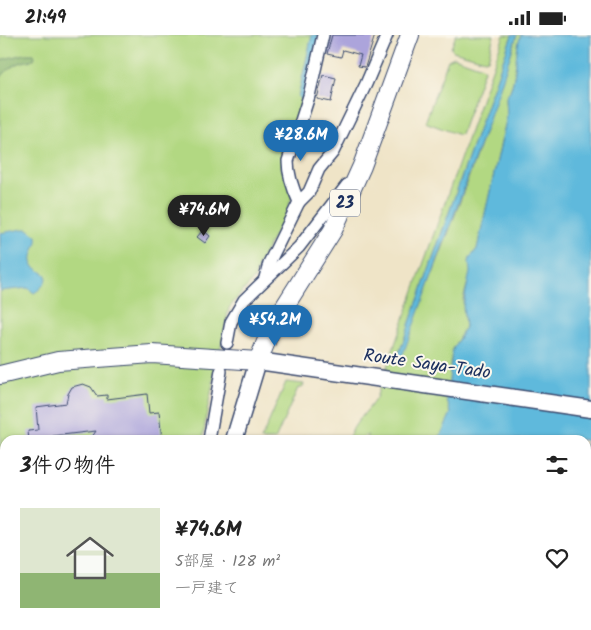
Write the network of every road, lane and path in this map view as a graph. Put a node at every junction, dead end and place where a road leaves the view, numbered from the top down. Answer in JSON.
{"nodes":[{"id":1,"x":323,"y":35,"type":"edge"},
{"id":2,"x":386,"y":35,"type":"edge"},
{"id":3,"x":410,"y":35,"type":"edge"},
{"id":4,"x":362,"y":166,"type":"junction"},
{"id":5,"x":299,"y":202,"type":"junction"},
{"id":6,"x":265,"y":279,"type":"junction"},
{"id":7,"x":227,"y":343,"type":"dead end"},
{"id":8,"x":258,"y":361,"type":"junction"},
{"id":9,"x":221,"y":371,"type":"dead end"},
{"id":10,"x":0,"y":375,"type":"edge"},
{"id":11,"x":591,"y":409,"type":"edge"},
{"id":12,"x":210,"y":435,"type":"edge"},
{"id":13,"x":236,"y":435,"type":"edge"}],
"edges":[{"from":1,"to":5,"type":"street"},
{"from":2,"to":5,"type":"street"},
{"from":3,"to":4,"type":"main road","number":"23"},
{"from":4,"to":6,"type":"street"},
{"from":4,"to":8,"type":"main road","number":"23"},
{"from":5,"to":6,"type":"street"},
{"from":6,"to":7,"type":"street"},
{"from":8,"to":10,"type":"main road"},
{"from":8,"to":11,"type":"main road","name":"Route Saya-Tado"},
{"from":8,"to":13,"type":"main road"},
{"from":9,"to":12,"type":"street"}]}
